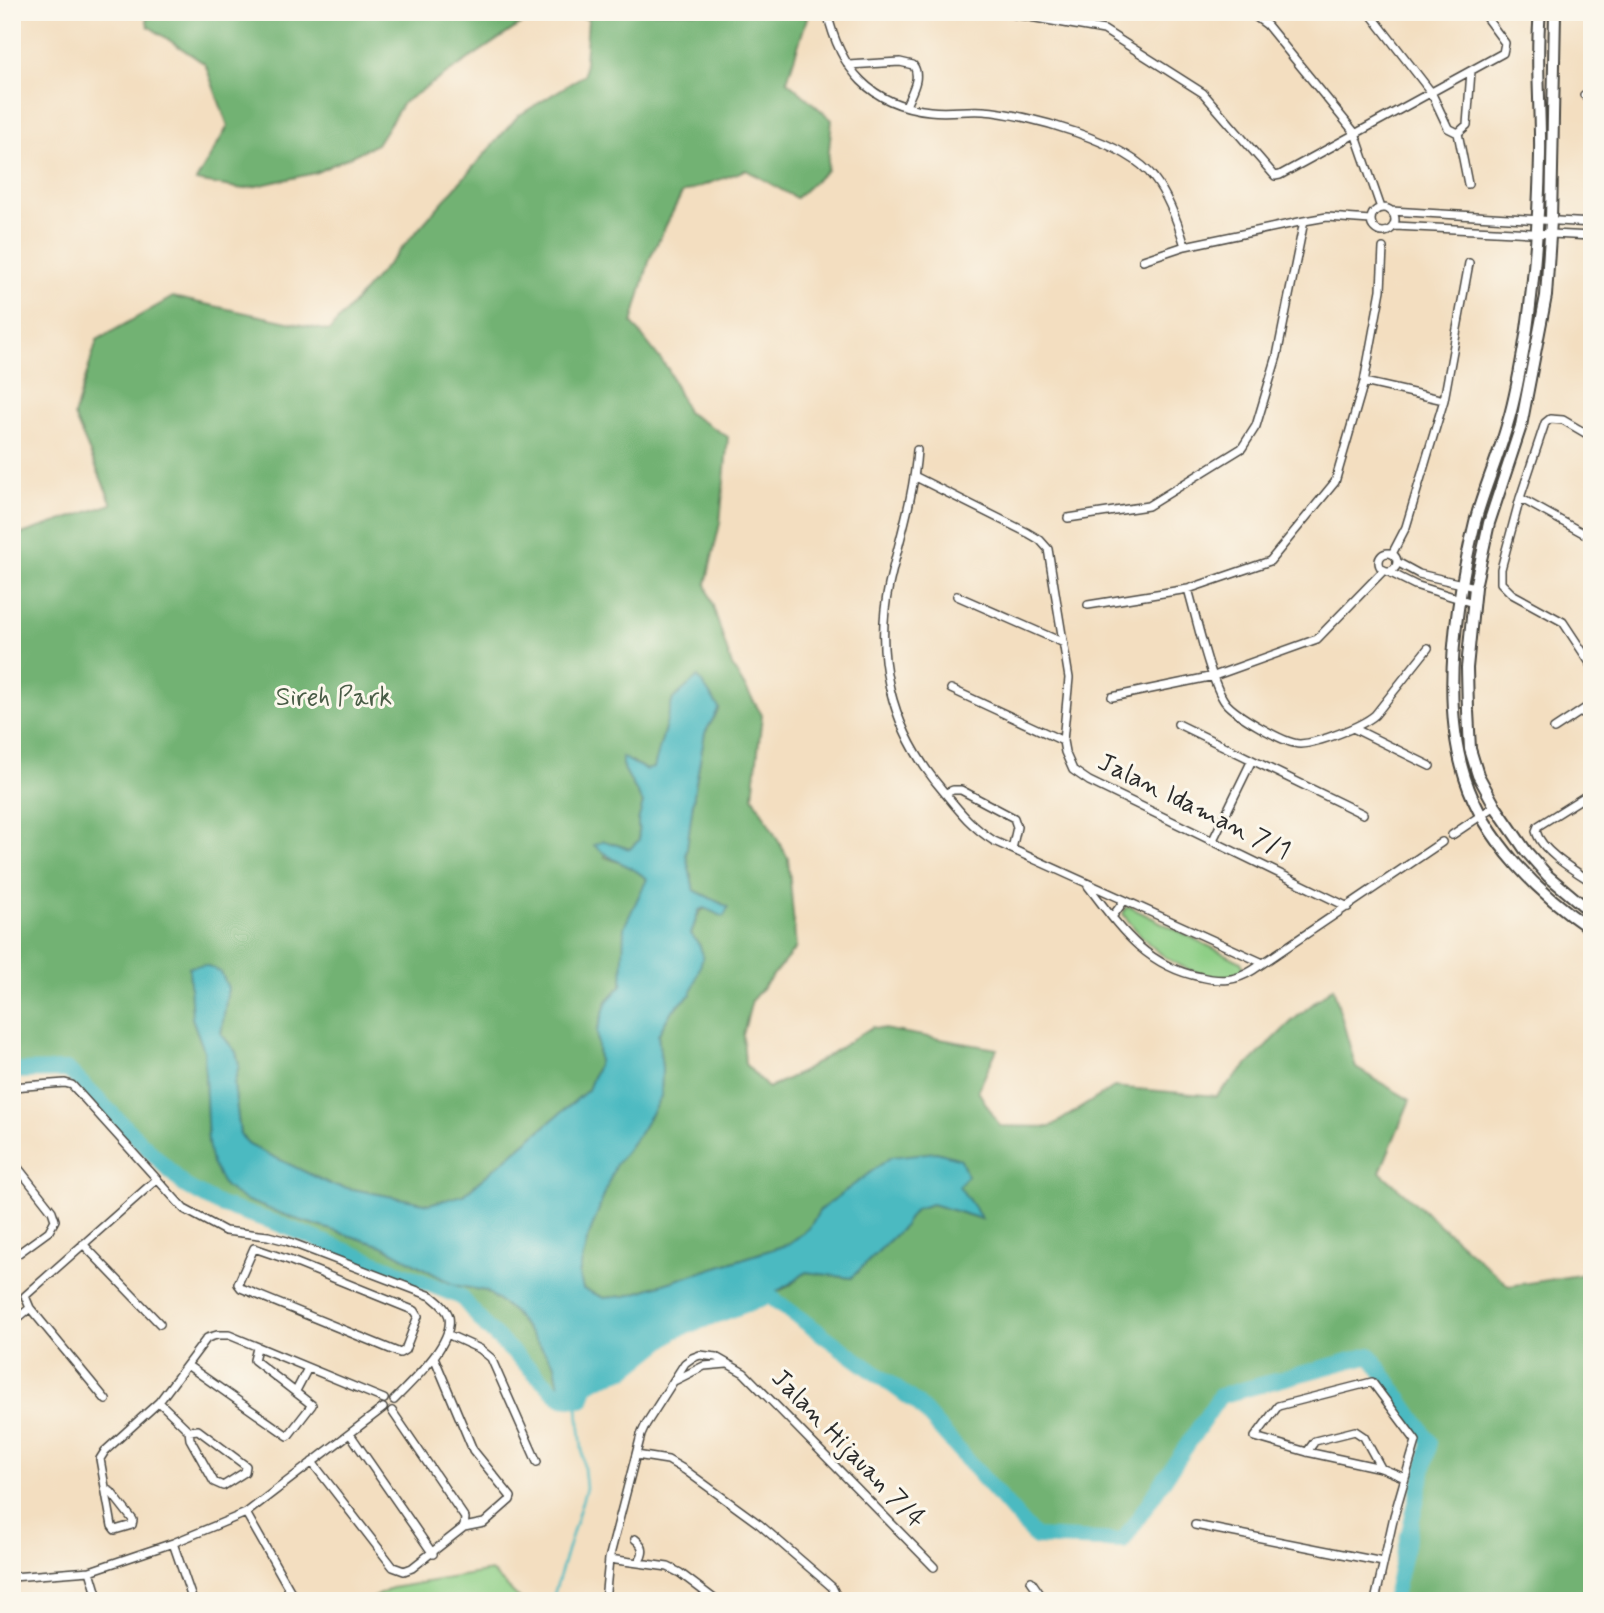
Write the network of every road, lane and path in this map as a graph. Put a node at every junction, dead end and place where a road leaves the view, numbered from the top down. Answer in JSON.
{"nodes":[{"id":1,"x":827,"y":12,"type":"edge"},
{"id":2,"x":1001,"y":12,"type":"edge"},
{"id":3,"x":1249,"y":12,"type":"edge"},
{"id":4,"x":1369,"y":12,"type":"edge"},
{"id":5,"x":1482,"y":12,"type":"edge"},
{"id":6,"x":1541,"y":12,"type":"edge"},
{"id":7,"x":1555,"y":12,"type":"edge"},
{"id":8,"x":848,"y":65,"type":"junction"},
{"id":9,"x":1471,"y":71,"type":"junction"},
{"id":10,"x":1431,"y":92,"type":"junction"},
{"id":11,"x":906,"y":106,"type":"junction"},
{"id":12,"x":1458,"y":133,"type":"junction"},
{"id":13,"x":1356,"y":134,"type":"junction"},
{"id":14,"x":1468,"y":184,"type":"dead end"},
{"id":15,"x":1381,"y":208,"type":"junction"},
{"id":16,"x":1391,"y":211,"type":"junction"},
{"id":17,"x":1371,"y":220,"type":"junction"},
{"id":18,"x":1304,"y":221,"type":"junction"},
{"id":19,"x":1544,"y":221,"type":"junction"},
{"id":20,"x":1592,"y":223,"type":"edge"},
{"id":21,"x":1395,"y":226,"type":"junction"},
{"id":22,"x":1543,"y":233,"type":"junction"},
{"id":23,"x":1592,"y":236,"type":"edge"},
{"id":24,"x":1185,"y":246,"type":"junction"},
{"id":25,"x":1383,"y":248,"type":"dead end"},
{"id":26,"x":1143,"y":260,"type":"dead end"},
{"id":27,"x":1469,"y":263,"type":"dead end"},
{"id":28,"x":1364,"y":382,"type":"junction"},
{"id":29,"x":1444,"y":401,"type":"junction"},
{"id":30,"x":1592,"y":437,"type":"edge"},
{"id":31,"x":918,"y":450,"type":"dead end"},
{"id":32,"x":916,"y":477,"type":"junction"},
{"id":33,"x":1520,"y":498,"type":"junction"},
{"id":34,"x":1069,"y":518,"type":"dead end"},
{"id":35,"x":1592,"y":538,"type":"edge"},
{"id":36,"x":1395,"y":558,"type":"junction"},
{"id":37,"x":1386,"y":570,"type":"junction"},
{"id":38,"x":1469,"y":586,"type":"junction"},
{"id":39,"x":1188,"y":589,"type":"junction"},
{"id":40,"x":957,"y":596,"type":"dead end"},
{"id":41,"x":1460,"y":599,"type":"junction"},
{"id":42,"x":1473,"y":603,"type":"junction"},
{"id":43,"x":1088,"y":605,"type":"dead end"},
{"id":44,"x":1065,"y":643,"type":"junction"},
{"id":45,"x":1428,"y":648,"type":"dead end"},
{"id":46,"x":1592,"y":666,"type":"edge"},
{"id":47,"x":1214,"y":676,"type":"junction"},
{"id":48,"x":951,"y":689,"type":"dead end"},
{"id":49,"x":1112,"y":696,"type":"dead end"},
{"id":50,"x":1592,"y":704,"type":"edge"},
{"id":51,"x":1178,"y":724,"type":"dead end"},
{"id":52,"x":1353,"y":728,"type":"junction"},
{"id":53,"x":1553,"y":729,"type":"dead end"},
{"id":54,"x":1063,"y":741,"type":"junction"},
{"id":55,"x":1252,"y":760,"type":"junction"},
{"id":56,"x":1430,"y":766,"type":"dead end"},
{"id":57,"x":1592,"y":792,"type":"edge"},
{"id":58,"x":946,"y":793,"type":"junction"},
{"id":59,"x":1495,"y":806,"type":"junction"},
{"id":60,"x":1363,"y":814,"type":"dead end"},
{"id":61,"x":1482,"y":815,"type":"junction"},
{"id":62,"x":1452,"y":835,"type":"dead end"},
{"id":63,"x":1213,"y":840,"type":"junction"},
{"id":64,"x":1442,"y":842,"type":"dead end"},
{"id":65,"x":1012,"y":849,"type":"junction"},
{"id":66,"x":1592,"y":881,"type":"edge"},
{"id":67,"x":1088,"y":885,"type":"junction"},
{"id":68,"x":1124,"y":901,"type":"junction"},
{"id":69,"x":1348,"y":907,"type":"junction"},
{"id":70,"x":1592,"y":913,"type":"edge"},
{"id":71,"x":1112,"y":917,"type":"junction"},
{"id":72,"x":1592,"y":930,"type":"edge"},
{"id":73,"x":1263,"y":963,"type":"junction"},
{"id":74,"x":12,"y":1087,"type":"edge"},
{"id":75,"x":12,"y":1160,"type":"edge"},
{"id":76,"x":157,"y":1179,"type":"junction"},
{"id":77,"x":83,"y":1244,"type":"junction"},
{"id":78,"x":297,"y":1244,"type":"junction"},
{"id":79,"x":12,"y":1258,"type":"edge"},
{"id":80,"x":289,"y":1260,"type":"junction"},
{"id":81,"x":397,"y":1283,"type":"junction"},
{"id":82,"x":390,"y":1300,"type":"junction"},
{"id":83,"x":30,"y":1308,"type":"junction"},
{"id":84,"x":12,"y":1323,"type":"edge"},
{"id":85,"x":160,"y":1324,"type":"dead end"},
{"id":86,"x":447,"y":1334,"type":"junction"},
{"id":87,"x":257,"y":1348,"type":"junction"},
{"id":88,"x":434,"y":1357,"type":"junction"},
{"id":89,"x":187,"y":1364,"type":"junction"},
{"id":90,"x":308,"y":1368,"type":"junction"},
{"id":91,"x":296,"y":1391,"type":"junction"},
{"id":92,"x":384,"y":1399,"type":"junction"},
{"id":93,"x":394,"y":1399,"type":"junction"},
{"id":94,"x":106,"y":1400,"type":"dead end"},
{"id":95,"x":159,"y":1402,"type":"junction"},
{"id":96,"x":383,"y":1408,"type":"junction"},
{"id":97,"x":392,"y":1410,"type":"junction"},
{"id":98,"x":189,"y":1432,"type":"junction"},
{"id":99,"x":350,"y":1434,"type":"junction"},
{"id":100,"x":1307,"y":1452,"type":"junction"},
{"id":101,"x":636,"y":1455,"type":"junction"},
{"id":102,"x":537,"y":1461,"type":"dead end"},
{"id":103,"x":312,"y":1462,"type":"junction"},
{"id":104,"x":1381,"y":1468,"type":"junction"},
{"id":105,"x":1405,"y":1478,"type":"junction"},
{"id":106,"x":107,"y":1490,"type":"junction"},
{"id":107,"x":246,"y":1513,"type":"junction"},
{"id":108,"x":1195,"y":1525,"type":"dead end"},
{"id":109,"x":464,"y":1527,"type":"junction"},
{"id":110,"x":635,"y":1539,"type":"dead end"},
{"id":111,"x":173,"y":1543,"type":"junction"},
{"id":112,"x":433,"y":1554,"type":"junction"},
{"id":113,"x":609,"y":1559,"type":"junction"},
{"id":114,"x":638,"y":1562,"type":"junction"},
{"id":115,"x":1383,"y":1562,"type":"junction"},
{"id":116,"x":934,"y":1567,"type":"dead end"},
{"id":117,"x":90,"y":1571,"type":"junction"},
{"id":118,"x":12,"y":1577,"type":"edge"},
{"id":119,"x":1031,"y":1581,"type":"dead end"},
{"id":120,"x":99,"y":1601,"type":"edge"},
{"id":121,"x":193,"y":1601,"type":"edge"},
{"id":122,"x":296,"y":1601,"type":"edge"},
{"id":123,"x":605,"y":1601,"type":"edge"},
{"id":124,"x":717,"y":1601,"type":"edge"},
{"id":125,"x":839,"y":1601,"type":"edge"},
{"id":126,"x":1045,"y":1601,"type":"edge"},
{"id":127,"x":1375,"y":1601,"type":"edge"}],
"edges":[{"from":1,"to":8,"type":"street"},
{"from":2,"to":13,"type":"street"},
{"from":3,"to":13,"type":"street"},
{"from":4,"to":10,"type":"street"},
{"from":5,"to":9,"type":"street"},
{"from":6,"to":19,"type":"main road"},
{"from":7,"to":19,"type":"main road"},
{"from":8,"to":11,"type":"street"},
{"from":8,"to":11,"type":"street"},
{"from":9,"to":10,"type":"street"},
{"from":9,"to":12,"type":"street"},
{"from":10,"to":12,"type":"street"},
{"from":10,"to":13,"type":"street"},
{"from":11,"to":24,"type":"street"},
{"from":12,"to":14,"type":"street"},
{"from":13,"to":15,"type":"street"},
{"from":15,"to":16,"type":"street"},
{"from":15,"to":17,"type":"street"},
{"from":16,"to":19,"type":"street"},
{"from":16,"to":21,"type":"street"},
{"from":17,"to":18,"type":"street"},
{"from":17,"to":21,"type":"street"},
{"from":18,"to":24,"type":"street"},
{"from":18,"to":34,"type":"street"},
{"from":19,"to":20,"type":"street"},
{"from":19,"to":22,"type":"main road"},
{"from":21,"to":22,"type":"street"},
{"from":22,"to":23,"type":"street"},
{"from":22,"to":38,"type":"main road"},
{"from":24,"to":26,"type":"street"},
{"from":25,"to":28,"type":"street"},
{"from":27,"to":29,"type":"street"},
{"from":28,"to":29,"type":"street"},
{"from":28,"to":39,"type":"street"},
{"from":29,"to":36,"type":"street"},
{"from":30,"to":33,"type":"street"},
{"from":31,"to":32,"type":"street"},
{"from":32,"to":44,"type":"street","name":"Jalan Idaman 7/1"},
{"from":32,"to":58,"type":"street"},
{"from":33,"to":35,"type":"street"},
{"from":33,"to":46,"type":"street"},
{"from":36,"to":37,"type":"street"},
{"from":36,"to":37,"type":"street"},
{"from":36,"to":38,"type":"street"},
{"from":37,"to":41,"type":"street"},
{"from":37,"to":47,"type":"street"},
{"from":38,"to":41,"type":"main road"},
{"from":38,"to":42,"type":"main road"},
{"from":39,"to":43,"type":"street"},
{"from":39,"to":47,"type":"street"},
{"from":40,"to":44,"type":"street"},
{"from":41,"to":42,"type":"street"},
{"from":41,"to":61,"type":"main road"},
{"from":42,"to":59,"type":"main road"},
{"from":44,"to":54,"type":"street","name":"Jalan Idaman 7/1"},
{"from":45,"to":52,"type":"street"},
{"from":47,"to":49,"type":"street"},
{"from":47,"to":52,"type":"street"},
{"from":48,"to":54,"type":"street"},
{"from":50,"to":53,"type":"street"},
{"from":51,"to":55,"type":"street"},
{"from":52,"to":56,"type":"street"},
{"from":54,"to":63,"type":"street","name":"Jalan Idaman 7/1"},
{"from":55,"to":60,"type":"street"},
{"from":55,"to":63,"type":"street"},
{"from":57,"to":66,"type":"street"},
{"from":58,"to":65,"type":"street"},
{"from":58,"to":65,"type":"street"},
{"from":59,"to":61,"type":"street"},
{"from":59,"to":70,"type":"main road"},
{"from":61,"to":62,"type":"street"},
{"from":61,"to":72,"type":"main road"},
{"from":63,"to":69,"type":"street","name":"Jalan Idaman 7/1"},
{"from":64,"to":69,"type":"street"},
{"from":65,"to":67,"type":"street"},
{"from":67,"to":68,"type":"street"},
{"from":67,"to":71,"type":"street"},
{"from":68,"to":71,"type":"street"},
{"from":68,"to":73,"type":"street"},
{"from":69,"to":73,"type":"street"},
{"from":71,"to":73,"type":"street"},
{"from":74,"to":76,"type":"street"},
{"from":75,"to":79,"type":"street"},
{"from":76,"to":77,"type":"street"},
{"from":76,"to":78,"type":"street"},
{"from":77,"to":83,"type":"street"},
{"from":77,"to":85,"type":"street"},
{"from":78,"to":80,"type":"street"},
{"from":78,"to":81,"type":"street"},
{"from":80,"to":82,"type":"street"},
{"from":80,"to":82,"type":"street"},
{"from":81,"to":82,"type":"street"},
{"from":81,"to":86,"type":"street"},
{"from":83,"to":84,"type":"street"},
{"from":83,"to":94,"type":"street"},
{"from":86,"to":88,"type":"street"},
{"from":86,"to":102,"type":"street"},
{"from":87,"to":89,"type":"street"},
{"from":87,"to":90,"type":"street"},
{"from":87,"to":91,"type":"street"},
{"from":88,"to":93,"type":"street"},
{"from":88,"to":109,"type":"street"},
{"from":89,"to":91,"type":"street"},
{"from":89,"to":95,"type":"street"},
{"from":90,"to":91,"type":"street"},
{"from":90,"to":92,"type":"street"},
{"from":92,"to":93,"type":"street"},
{"from":92,"to":96,"type":"street"},
{"from":93,"to":97,"type":"street"},
{"from":95,"to":98,"type":"street"},
{"from":95,"to":106,"type":"street"},
{"from":96,"to":97,"type":"street"},
{"from":96,"to":99,"type":"street"},
{"from":97,"to":109,"type":"street"},
{"from":98,"to":98,"type":"street"},
{"from":99,"to":103,"type":"street"},
{"from":99,"to":112,"type":"street"},
{"from":100,"to":104,"type":"street"},
{"from":100,"to":104,"type":"street"},
{"from":100,"to":105,"type":"street"},
{"from":101,"to":113,"type":"street"},
{"from":101,"to":116,"type":"street","name":"Jalan Hijauan 7/4"},
{"from":101,"to":125,"type":"street"},
{"from":103,"to":107,"type":"street"},
{"from":103,"to":112,"type":"street"},
{"from":104,"to":105,"type":"street"},
{"from":105,"to":115,"type":"street"},
{"from":106,"to":106,"type":"street"},
{"from":107,"to":111,"type":"street"},
{"from":107,"to":122,"type":"street"},
{"from":108,"to":115,"type":"street"},
{"from":109,"to":112,"type":"street"},
{"from":110,"to":114,"type":"street"},
{"from":111,"to":117,"type":"street"},
{"from":111,"to":121,"type":"street"},
{"from":113,"to":114,"type":"street"},
{"from":113,"to":123,"type":"street"},
{"from":114,"to":124,"type":"street"},
{"from":115,"to":127,"type":"street"},
{"from":117,"to":118,"type":"street"},
{"from":117,"to":120,"type":"street"},
{"from":119,"to":126,"type":"street"}]}
